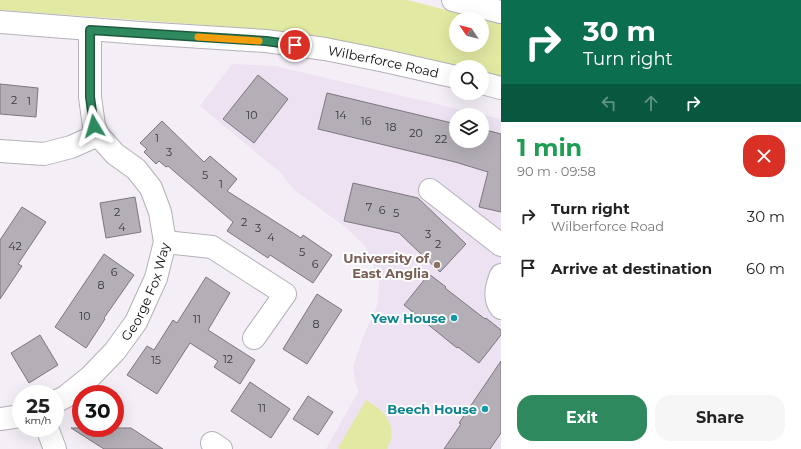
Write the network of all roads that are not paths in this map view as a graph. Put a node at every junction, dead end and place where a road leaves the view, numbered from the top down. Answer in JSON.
{"nodes":[{"id":1,"x":453,"y":0,"type":"edge"},
{"id":2,"x":501,"y":12,"type":"edge"},
{"id":3,"x":0,"y":22,"type":"edge"},
{"id":4,"x":90,"y":30,"type":"junction"},
{"id":5,"x":449,"y":75,"type":"edge"},
{"id":6,"x":489,"y":85,"type":"edge"},
{"id":7,"x":501,"y":88,"type":"edge"},
{"id":8,"x":98,"y":135,"type":"junction"},
{"id":9,"x":0,"y":152,"type":"edge"},
{"id":10,"x":430,"y":190,"type":"dead end"},
{"id":11,"x":165,"y":242,"type":"junction"},
{"id":12,"x":501,"y":245,"type":"edge"},
{"id":13,"x":501,"y":275,"type":"edge"},
{"id":14,"x":501,"y":308,"type":"edge"},
{"id":15,"x":254,"y":338,"type":"dead end"},
{"id":16,"x":64,"y":398,"type":"edge"},
{"id":17,"x":12,"y":417,"type":"edge"},
{"id":18,"x":0,"y":419,"type":"edge"},
{"id":19,"x":50,"y":437,"type":"edge"},
{"id":20,"x":54,"y":449,"type":"edge"}],
"edges":[{"from":1,"to":2,"type":"street"},
{"from":3,"to":4,"type":"street","name":"Wilberforce Road"},
{"from":4,"to":5,"type":"street","name":"Wilberforce Road"},
{"from":4,"to":8,"type":"street","name":"George Fox Way"},
{"from":6,"to":7,"type":"street"},
{"from":8,"to":9,"type":"street"},
{"from":8,"to":11,"type":"street","name":"George Fox Way"},
{"from":10,"to":12,"type":"street"},
{"from":11,"to":15,"type":"street"},
{"from":11,"to":16,"type":"street","name":"George Fox Way"},
{"from":13,"to":14,"type":"street"},
{"from":17,"to":18,"type":"street"},
{"from":19,"to":20,"type":"street"}]}
